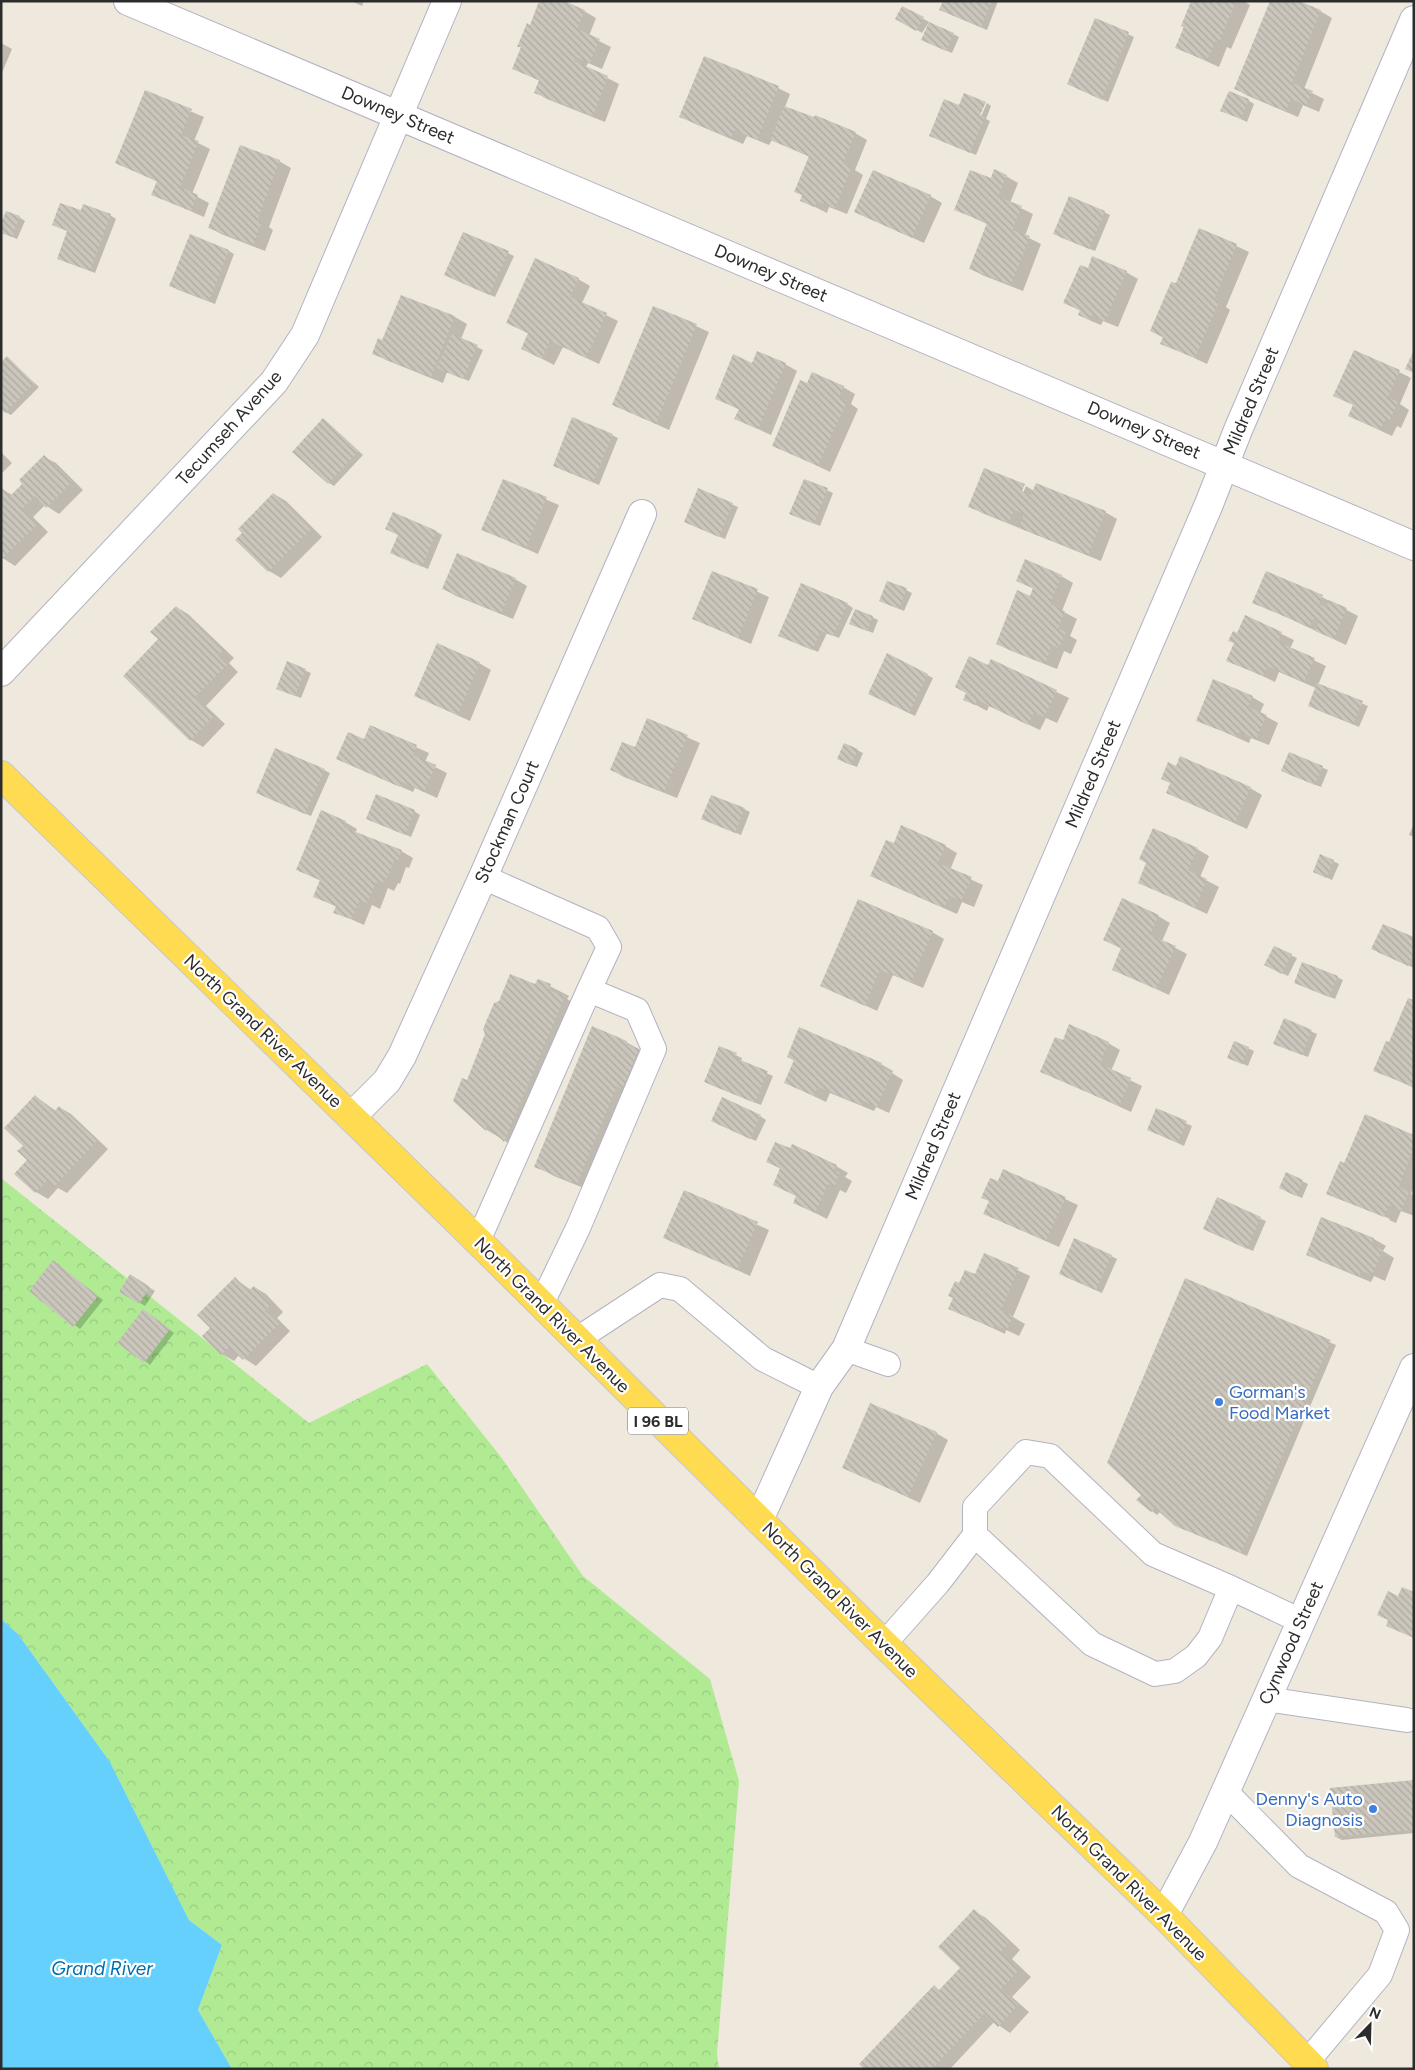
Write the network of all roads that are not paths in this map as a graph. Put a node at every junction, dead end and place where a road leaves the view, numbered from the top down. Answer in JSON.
{"nodes":[{"id":1,"x":128,"y":1,"type":"edge"},
{"id":2,"x":447,"y":1,"type":"edge"},
{"id":3,"x":1414,"y":20,"type":"edge"},
{"id":4,"x":398,"y":115,"type":"junction"},
{"id":5,"x":1224,"y":464,"type":"junction"},
{"id":6,"x":642,"y":514,"type":"dead end"},
{"id":7,"x":1414,"y":546,"type":"edge"},
{"id":8,"x":1,"y":672,"type":"edge"},
{"id":9,"x":1,"y":775,"type":"edge"},
{"id":10,"x":483,"y":877,"type":"junction"},
{"id":11,"x":589,"y":990,"type":"junction"},
{"id":12,"x":351,"y":1117,"type":"junction"},
{"id":13,"x":478,"y":1241,"type":"junction"},
{"id":14,"x":541,"y":1305,"type":"junction"},
{"id":15,"x":576,"y":1340,"type":"junction"},
{"id":16,"x":846,"y":1348,"type":"junction"},
{"id":17,"x":888,"y":1364,"type":"dead end"},
{"id":18,"x":1414,"y":1368,"type":"edge"},
{"id":19,"x":819,"y":1387,"type":"junction"},
{"id":20,"x":759,"y":1520,"type":"junction"},
{"id":21,"x":975,"y":1535,"type":"junction"},
{"id":22,"x":1231,"y":1588,"type":"junction"},
{"id":23,"x":1301,"y":1621,"type":"junction"},
{"id":24,"x":884,"y":1644,"type":"junction"},
{"id":25,"x":1266,"y":1699,"type":"junction"},
{"id":26,"x":1407,"y":1720,"type":"dead end"},
{"id":27,"x":1225,"y":1791,"type":"junction"},
{"id":28,"x":1164,"y":1915,"type":"junction"},
{"id":29,"x":1310,"y":2065,"type":"edge"}],
"edges":[{"from":1,"to":4,"type":"street","name":"Downey Street"},
{"from":2,"to":4,"type":"street","name":"Tecumseh Avenue"},
{"from":3,"to":5,"type":"street","name":"Mildred Street"},
{"from":4,"to":5,"type":"street","name":"Downey Street"},
{"from":4,"to":8,"type":"street","name":"Tecumseh Avenue"},
{"from":5,"to":7,"type":"street","name":"Downey Street"},
{"from":5,"to":16,"type":"street","name":"Mildred Street"},
{"from":6,"to":10,"type":"street","name":"Stockman Court"},
{"from":9,"to":12,"type":"main road","name":"North Grand River Avenue","number":"I 96 BL"},
{"from":10,"to":11,"type":"lane"},
{"from":10,"to":12,"type":"street","name":"Stockman Court"},
{"from":11,"to":13,"type":"lane"},
{"from":11,"to":14,"type":"lane"},
{"from":12,"to":13,"type":"main road","name":"North Grand River Avenue","number":"I 96 BL"},
{"from":13,"to":14,"type":"main road","name":"North Grand River Avenue","number":"I 96 BL"},
{"from":14,"to":15,"type":"main road","name":"North Grand River Avenue","number":"I 96 BL"},
{"from":15,"to":19,"type":"lane"},
{"from":15,"to":20,"type":"main road","name":"North Grand River Avenue","number":"I 96 BL"},
{"from":16,"to":17,"type":"lane"},
{"from":16,"to":19,"type":"street","name":"Mildred Street"},
{"from":18,"to":23,"type":"street","name":"Cynwood Street"},
{"from":19,"to":20,"type":"street","name":"Mildred Street"},
{"from":20,"to":24,"type":"main road","name":"North Grand River Avenue","number":"I 96 BL"},
{"from":21,"to":22,"type":"lane"},
{"from":21,"to":22,"type":"lane"},
{"from":21,"to":24,"type":"lane"},
{"from":22,"to":23,"type":"lane"},
{"from":23,"to":25,"type":"street","name":"Cynwood Street"},
{"from":24,"to":28,"type":"main road","name":"North Grand River Avenue","number":"I 96 BL"},
{"from":25,"to":26,"type":"lane"},
{"from":25,"to":27,"type":"street","name":"Cynwood Street"},
{"from":27,"to":28,"type":"street","name":"Cynwood Street"},
{"from":27,"to":29,"type":"lane"},
{"from":28,"to":29,"type":"main road","name":"North Grand River Avenue","number":"I 96 BL"}]}
